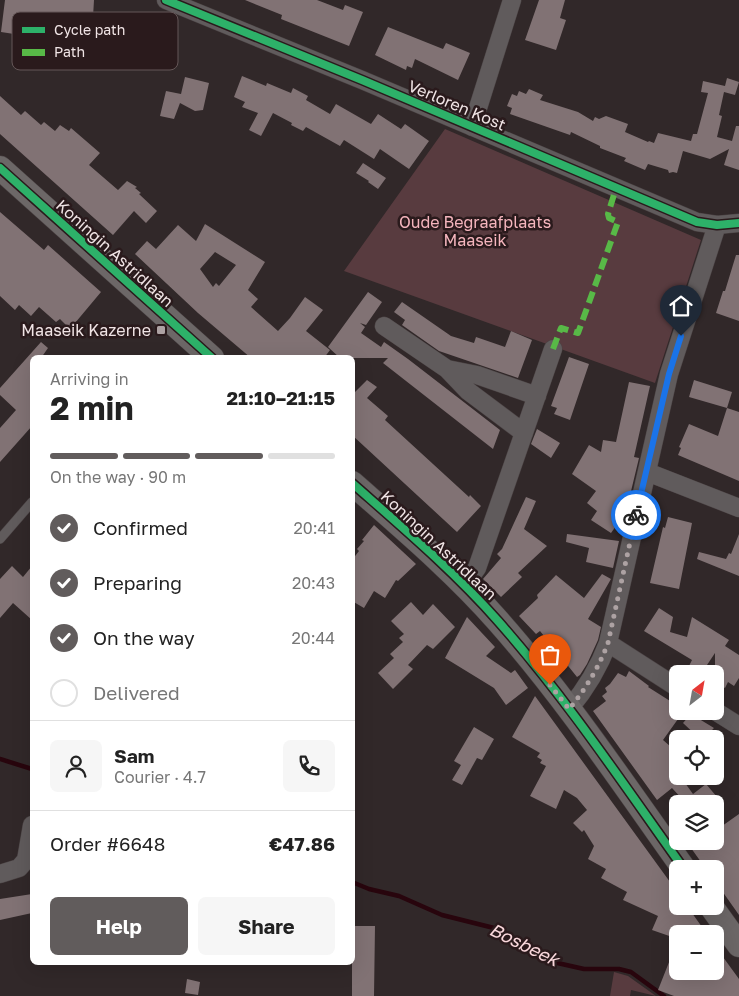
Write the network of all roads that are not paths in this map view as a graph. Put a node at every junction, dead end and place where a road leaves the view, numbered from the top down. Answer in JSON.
{"nodes":[{"id":1,"x":166,"y":0,"type":"edge"},
{"id":2,"x":512,"y":0,"type":"edge"},
{"id":3,"x":185,"y":4,"type":"edge"},
{"id":4,"x":472,"y":127,"type":"junction"},
{"id":5,"x":0,"y":168,"type":"edge"},
{"id":6,"x":739,"y":223,"type":"edge"},
{"id":7,"x":717,"y":225,"type":"junction"},
{"id":8,"x":384,"y":326,"type":"dead end"},
{"id":9,"x":553,"y":349,"type":"dead end"},
{"id":10,"x":209,"y":355,"type":"edge"},
{"id":11,"x":446,"y":369,"type":"junction"},
{"id":12,"x":537,"y":396,"type":"junction"},
{"id":13,"x":524,"y":432,"type":"junction"},
{"id":14,"x":647,"y":472,"type":"junction"},
{"id":15,"x":355,"y":486,"type":"edge"},
{"id":16,"x":30,"y":504,"type":"edge"},
{"id":17,"x":739,"y":508,"type":"edge"},
{"id":18,"x":0,"y":538,"type":"edge"},
{"id":19,"x":464,"y":586,"type":"junction"},
{"id":20,"x":608,"y":643,"type":"junction"},
{"id":21,"x":669,"y":682,"type":"edge"},
{"id":22,"x":569,"y":709,"type":"junction"},
{"id":23,"x":724,"y":717,"type":"edge"},
{"id":24,"x":739,"y":726,"type":"edge"},
{"id":25,"x":30,"y":837,"type":"edge"},
{"id":26,"x":678,"y":860,"type":"edge"},
{"id":27,"x":0,"y":874,"type":"edge"},
{"id":28,"x":717,"y":915,"type":"edge"},
{"id":29,"x":739,"y":945,"type":"edge"}],
"edges":[{"from":1,"to":3,"type":"street","name":"Verloren Kost"},
{"from":2,"to":4,"type":"street"},
{"from":3,"to":4,"type":"street","name":"Verloren Kost"},
{"from":4,"to":7,"type":"street","name":"Verloren Kost"},
{"from":5,"to":10,"type":"main road","name":"Koningin Astridlaan"},
{"from":6,"to":7,"type":"street","name":"Verloren Kost"},
{"from":7,"to":14,"type":"street"},
{"from":8,"to":11,"type":"street"},
{"from":9,"to":12,"type":"street"},
{"from":11,"to":12,"type":"street"},
{"from":11,"to":13,"type":"street"},
{"from":12,"to":13,"type":"street"},
{"from":13,"to":19,"type":"street"},
{"from":14,"to":17,"type":"street"},
{"from":14,"to":20,"type":"street"},
{"from":15,"to":19,"type":"main road","name":"Koningin Astridlaan"},
{"from":16,"to":18,"type":"lane"},
{"from":19,"to":22,"type":"main road","name":"Koningin Astridlaan"},
{"from":20,"to":21,"type":"street"},
{"from":20,"to":22,"type":"street"},
{"from":22,"to":26,"type":"main road","name":"Koningin Astridlaan"},
{"from":23,"to":24,"type":"street"},
{"from":25,"to":27,"type":"street"},
{"from":28,"to":29,"type":"main road"}]}
